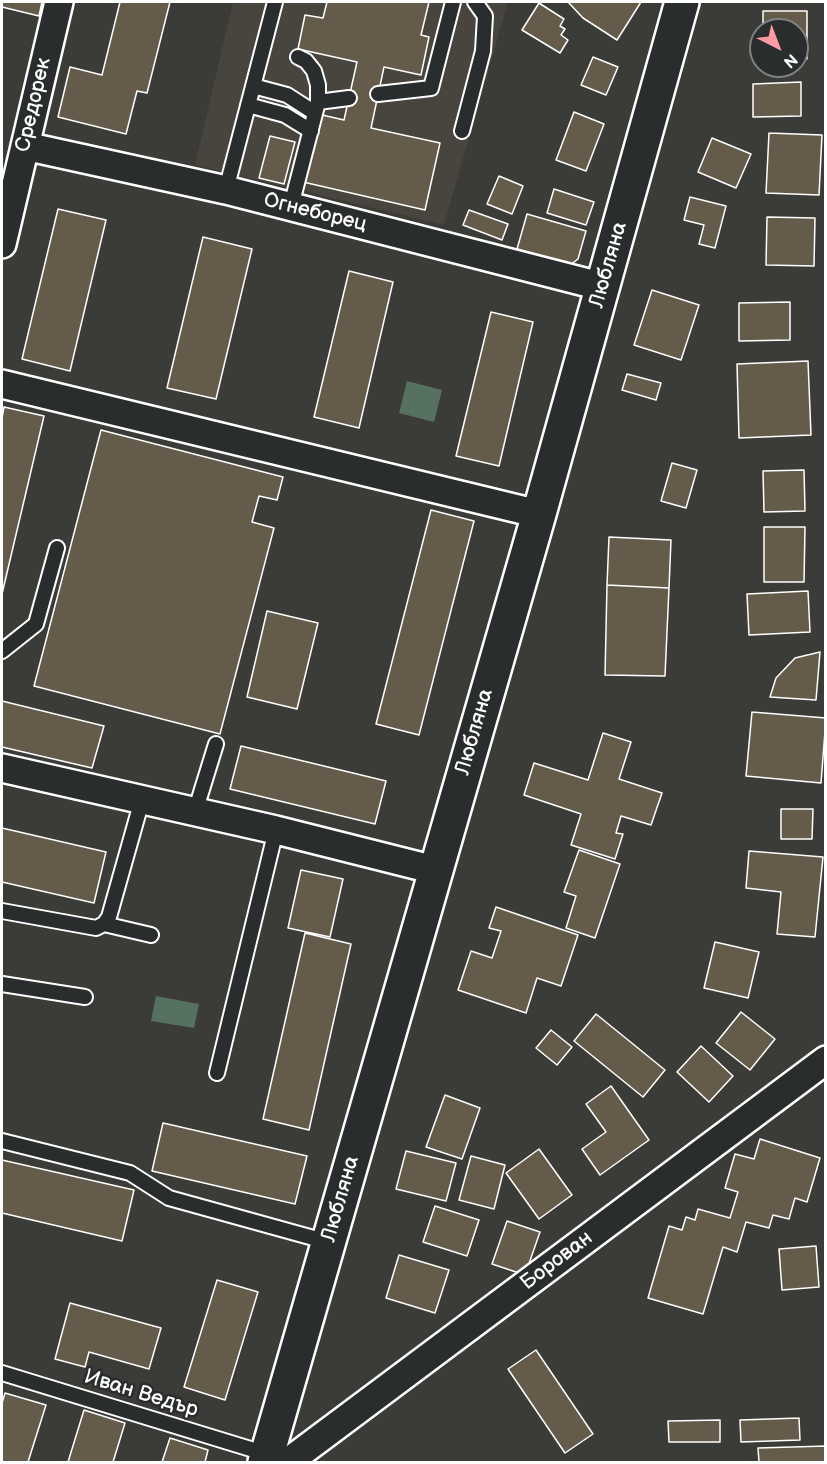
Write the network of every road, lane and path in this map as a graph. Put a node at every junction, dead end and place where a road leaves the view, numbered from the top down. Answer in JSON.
{"nodes":[{"id":1,"x":59,"y":2,"type":"edge"},
{"id":2,"x":275,"y":2,"type":"edge"},
{"id":3,"x":453,"y":2,"type":"edge"},
{"id":4,"x":475,"y":2,"type":"edge"},
{"id":5,"x":682,"y":2,"type":"edge"},
{"id":6,"x":298,"y":57,"type":"dead end"},
{"id":7,"x":253,"y":86,"type":"junction"},
{"id":8,"x":378,"y":94,"type":"dead end"},
{"id":9,"x":349,"y":98,"type":"dead end"},
{"id":10,"x":248,"y":105,"type":"junction"},
{"id":11,"x":316,"y":108,"type":"junction"},
{"id":12,"x":462,"y":130,"type":"dead end"},
{"id":13,"x":310,"y":131,"type":"junction"},
{"id":14,"x":25,"y":146,"type":"junction"},
{"id":15,"x":226,"y":190,"type":"junction"},
{"id":16,"x":291,"y":206,"type":"junction"},
{"id":17,"x":2,"y":244,"type":"edge"},
{"id":18,"x":604,"y":287,"type":"junction"},
{"id":19,"x":2,"y":384,"type":"edge"},
{"id":20,"x":539,"y":514,"type":"junction"},
{"id":21,"x":57,"y":548,"type":"dead end"},
{"id":22,"x":2,"y":651,"type":"edge"},
{"id":23,"x":216,"y":744,"type":"dead end"},
{"id":24,"x":2,"y":768,"type":"edge"},
{"id":25,"x":142,"y":800,"type":"junction"},
{"id":26,"x":195,"y":812,"type":"junction"},
{"id":27,"x":276,"y":830,"type":"junction"},
{"id":28,"x":435,"y":870,"type":"junction"},
{"id":29,"x":2,"y":912,"type":"edge"},
{"id":30,"x":105,"y":924,"type":"junction"},
{"id":31,"x":151,"y":935,"type":"dead end"},
{"id":32,"x":2,"y":984,"type":"edge"},
{"id":33,"x":85,"y":997,"type":"dead end"},
{"id":34,"x":825,"y":1060,"type":"edge"},
{"id":35,"x":217,"y":1072,"type":"dead end"},
{"id":36,"x":2,"y":1141,"type":"edge"},
{"id":37,"x":328,"y":1242,"type":"junction"},
{"id":38,"x":2,"y":1373,"type":"edge"},
{"id":39,"x":274,"y":1460,"type":"edge"}],
"edges":[{"from":1,"to":14,"type":"street","name":"Средорек"},
{"from":2,"to":7,"type":"lane"},
{"from":3,"to":8,"type":"lane"},
{"from":4,"to":12,"type":"lane"},
{"from":5,"to":18,"type":"street","name":"Любляна"},
{"from":6,"to":11,"type":"lane"},
{"from":7,"to":10,"type":"lane"},
{"from":7,"to":11,"type":"lane"},
{"from":9,"to":11,"type":"lane"},
{"from":10,"to":13,"type":"lane"},
{"from":10,"to":15,"type":"lane"},
{"from":11,"to":13,"type":"lane"},
{"from":13,"to":16,"type":"lane"},
{"from":14,"to":15,"type":"street","name":"Огнеборец"},
{"from":14,"to":17,"type":"street","name":"Средорек"},
{"from":15,"to":16,"type":"street","name":"Огнеборец"},
{"from":16,"to":18,"type":"street","name":"Огнеборец"},
{"from":18,"to":20,"type":"street","name":"Любляна"},
{"from":19,"to":20,"type":"street"},
{"from":20,"to":28,"type":"street","name":"Любляна"},
{"from":21,"to":22,"type":"lane"},
{"from":23,"to":26,"type":"lane"},
{"from":24,"to":25,"type":"street"},
{"from":25,"to":26,"type":"street"},
{"from":25,"to":30,"type":"lane"},
{"from":26,"to":27,"type":"street"},
{"from":27,"to":28,"type":"street"},
{"from":27,"to":35,"type":"lane"},
{"from":28,"to":37,"type":"street","name":"Любляна"},
{"from":29,"to":30,"type":"lane"},
{"from":30,"to":31,"type":"lane"},
{"from":32,"to":33,"type":"lane"},
{"from":34,"to":39,"type":"street","name":"Борован"},
{"from":36,"to":37,"type":"lane"},
{"from":37,"to":39,"type":"street","name":"Любляна"},
{"from":38,"to":39,"type":"lane","name":"Иван Ведър"}]}
